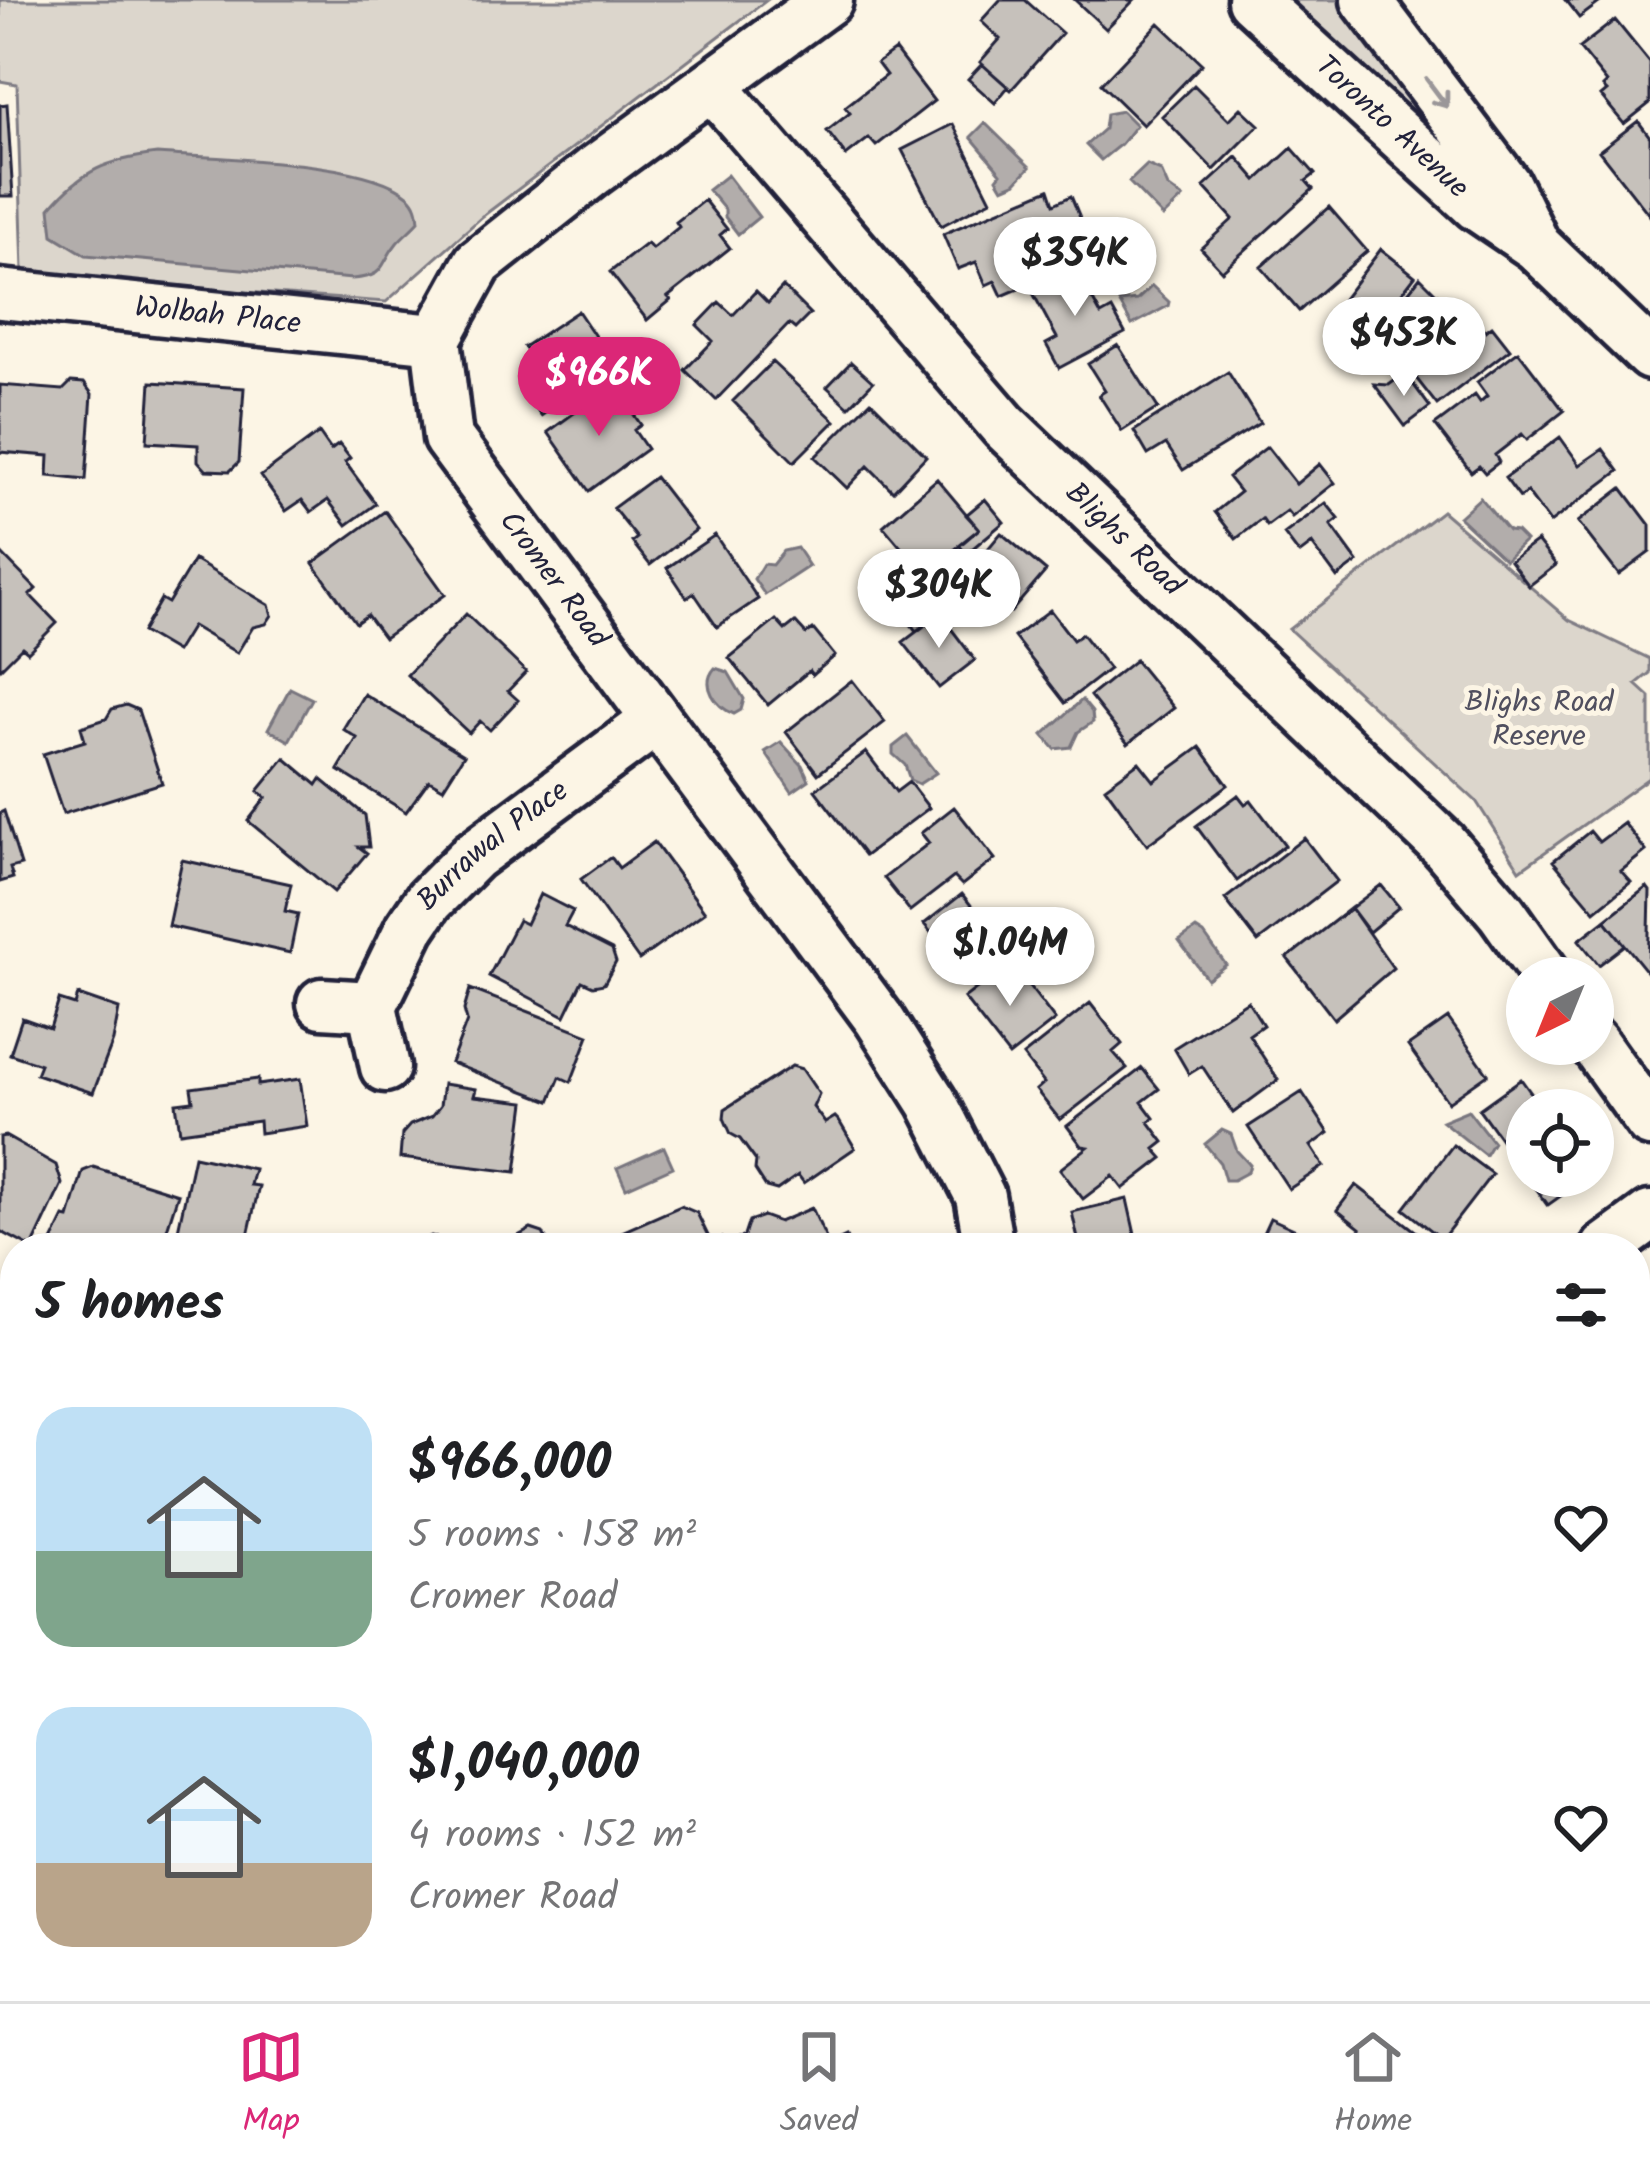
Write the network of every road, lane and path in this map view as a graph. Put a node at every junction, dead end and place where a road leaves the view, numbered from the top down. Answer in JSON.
{"nodes":[{"id":1,"x":828,"y":0,"type":"edge"},
{"id":2,"x":1252,"y":0,"type":"edge"},
{"id":3,"x":1366,"y":0,"type":"edge"},
{"id":4,"x":713,"y":87,"type":"junction"},
{"id":5,"x":1536,"y":246,"type":"junction"},
{"id":6,"x":0,"y":294,"type":"edge"},
{"id":7,"x":436,"y":339,"type":"junction"},
{"id":8,"x":1650,"y":355,"type":"edge"},
{"id":9,"x":655,"y":721,"type":"junction"},
{"id":10,"x":1533,"y":957,"type":"edge"},
{"id":11,"x":322,"y":1003,"type":"dead end"},
{"id":12,"x":372,"y":1006,"type":"junction"},
{"id":13,"x":1609,"y":1065,"type":"edge"},
{"id":14,"x":385,"y":1067,"type":"dead end"},
{"id":15,"x":1650,"y":1122,"type":"edge"},
{"id":16,"x":986,"y":1233,"type":"edge"}],
"edges":[{"from":1,"to":4,"type":"street"},
{"from":2,"to":5,"type":"street","name":"Toronto Avenue"},
{"from":3,"to":5,"type":"street","name":"Toronto Avenue","one_way":true},
{"from":4,"to":7,"type":"street"},
{"from":4,"to":10,"type":"street","name":"Blighs Road"},
{"from":5,"to":8,"type":"street","name":"Toronto Avenue"},
{"from":6,"to":7,"type":"street","name":"Wolbah Place"},
{"from":7,"to":9,"type":"street","name":"Cromer Road"},
{"from":9,"to":12,"type":"street","name":"Burrawal Place"},
{"from":9,"to":16,"type":"street","name":"Cromer Road"},
{"from":11,"to":12,"type":"street"},
{"from":12,"to":14,"type":"street"},
{"from":13,"to":15,"type":"street"}]}
